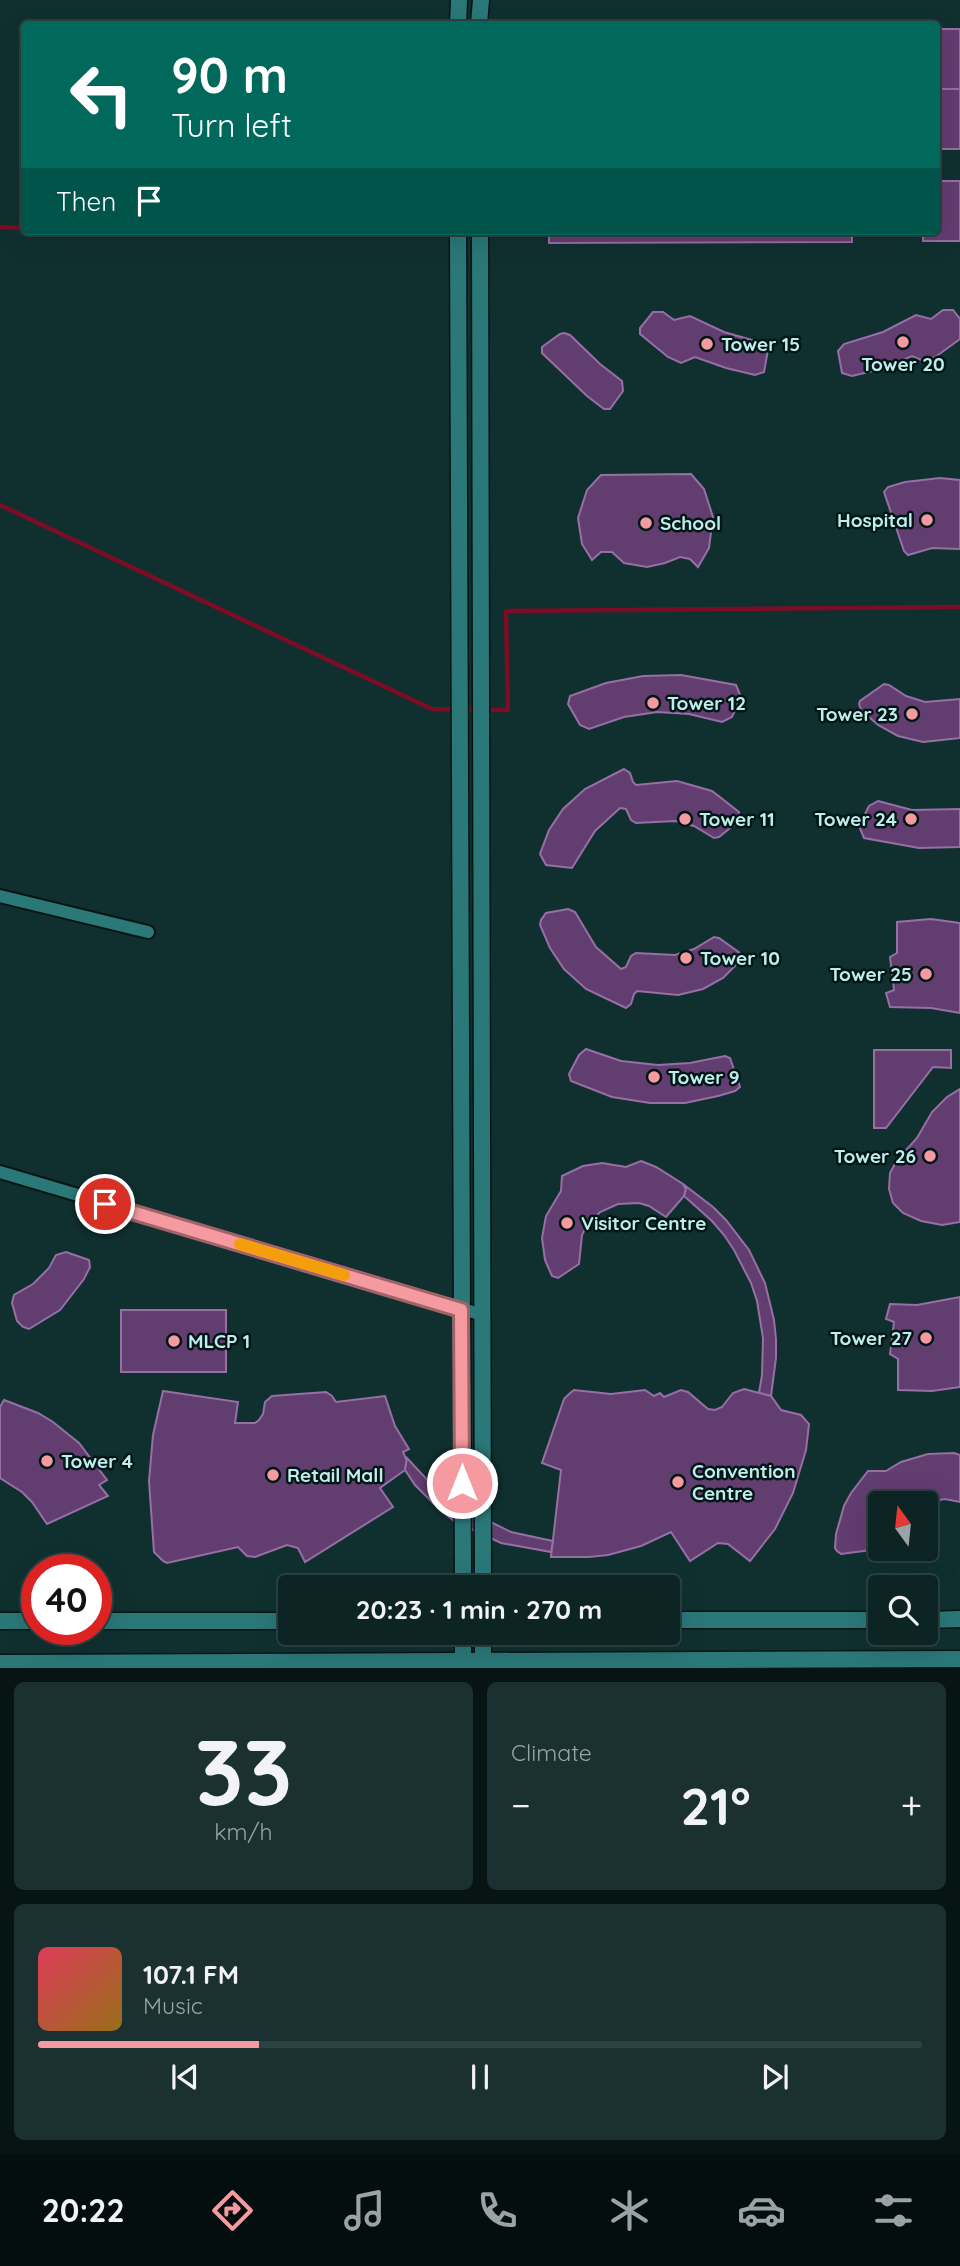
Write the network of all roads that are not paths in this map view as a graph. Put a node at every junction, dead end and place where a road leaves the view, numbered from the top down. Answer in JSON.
{"nodes":[{"id":1,"x":459,"y":0,"type":"edge"},
{"id":2,"x":481,"y":0,"type":"edge"},
{"id":3,"x":458,"y":21,"type":"edge"},
{"id":4,"x":479,"y":21,"type":"edge"},
{"id":5,"x":458,"y":235,"type":"edge"},
{"id":6,"x":480,"y":235,"type":"edge"},
{"id":7,"x":0,"y":896,"type":"edge"},
{"id":8,"x":148,"y":932,"type":"dead end"},
{"id":9,"x":0,"y":1172,"type":"edge"},
{"id":10,"x":461,"y":1310,"type":"junction"},
{"id":11,"x":483,"y":1315,"type":"junction"},
{"id":12,"x":463,"y":1575,"type":"edge"},
{"id":13,"x":483,"y":1575,"type":"edge"},
{"id":14,"x":960,"y":1619,"type":"edge"},
{"id":15,"x":680,"y":1620,"type":"edge"},
{"id":16,"x":868,"y":1620,"type":"edge"},
{"id":17,"x":938,"y":1620,"type":"edge"},
{"id":18,"x":0,"y":1621,"type":"edge"},
{"id":19,"x":21,"y":1621,"type":"edge"},
{"id":20,"x":112,"y":1621,"type":"edge"},
{"id":21,"x":278,"y":1621,"type":"edge"},
{"id":22,"x":463,"y":1645,"type":"edge"},
{"id":23,"x":484,"y":1645,"type":"edge"},
{"id":24,"x":960,"y":1659,"type":"edge"},
{"id":25,"x":0,"y":1663,"type":"edge"},
{"id":26,"x":463,"y":1665,"type":"edge"},
{"id":27,"x":484,"y":1665,"type":"edge"}],
"edges":[{"from":1,"to":3,"type":"street"},
{"from":2,"to":4,"type":"street"},
{"from":5,"to":10,"type":"street"},
{"from":6,"to":11,"type":"street"},
{"from":7,"to":8,"type":"street"},
{"from":9,"to":10,"type":"street"},
{"from":10,"to":11,"type":"street"},
{"from":10,"to":12,"type":"street"},
{"from":11,"to":13,"type":"street"},
{"from":14,"to":17,"type":"street"},
{"from":15,"to":16,"type":"street"},
{"from":18,"to":19,"type":"street"},
{"from":20,"to":21,"type":"street"},
{"from":22,"to":26,"type":"street"},
{"from":23,"to":27,"type":"street"},
{"from":24,"to":27,"type":"street"},
{"from":25,"to":26,"type":"street"},
{"from":26,"to":27,"type":"street"}]}
